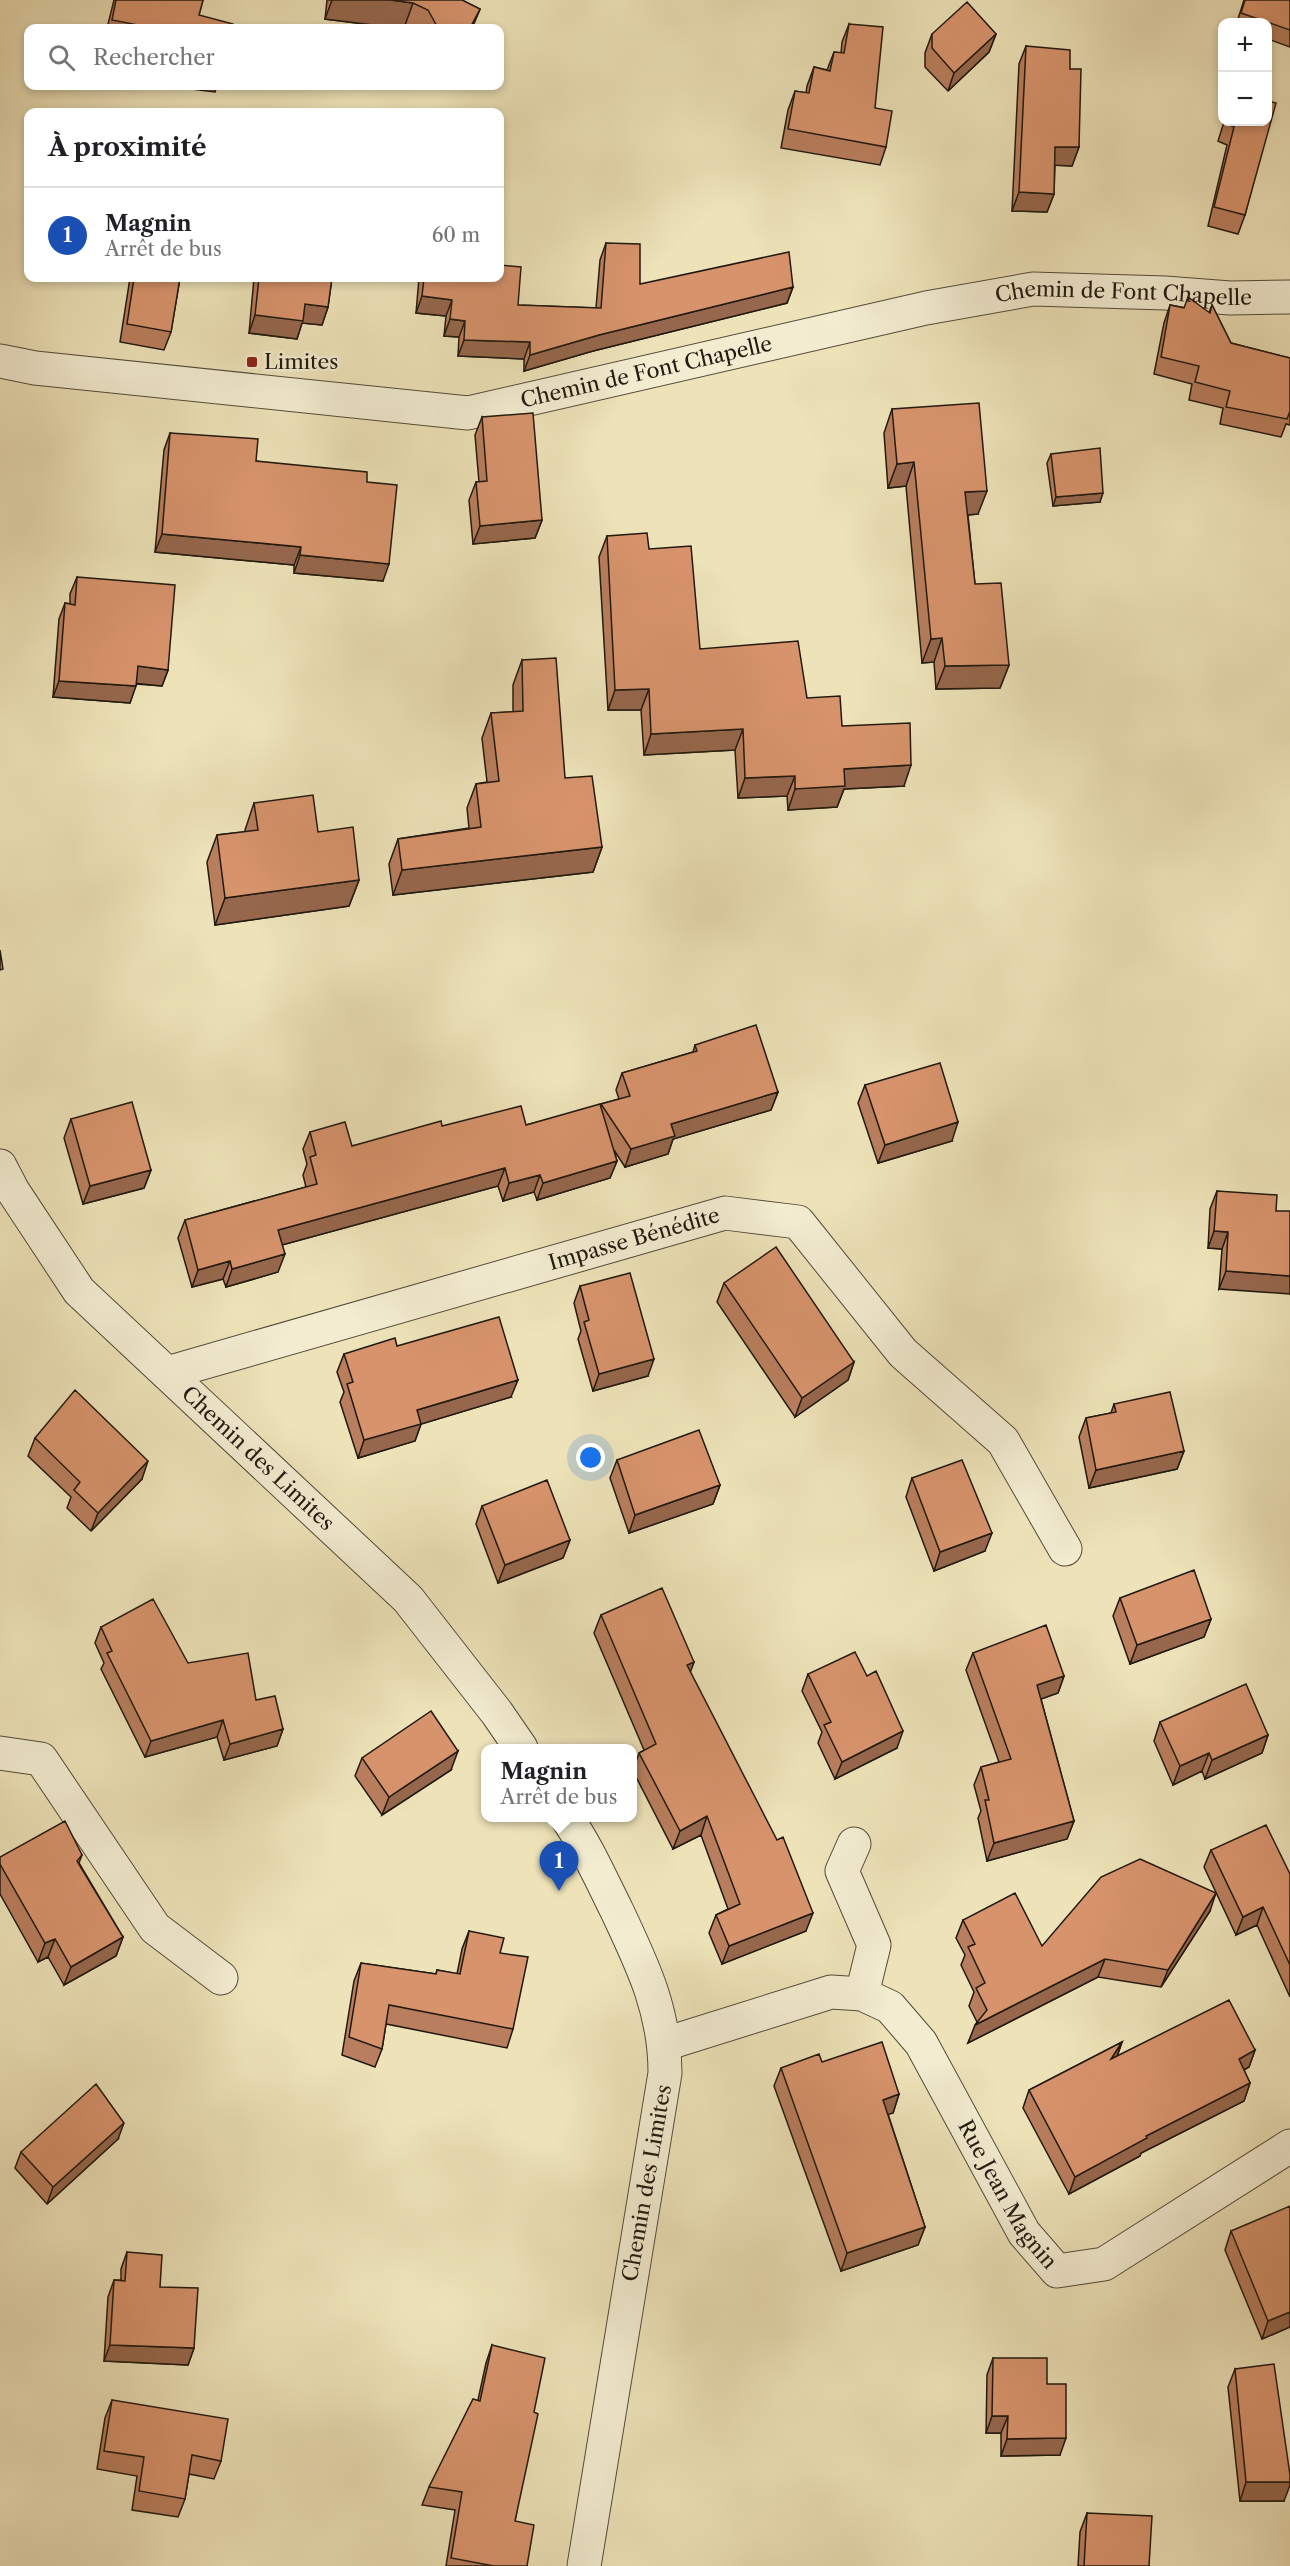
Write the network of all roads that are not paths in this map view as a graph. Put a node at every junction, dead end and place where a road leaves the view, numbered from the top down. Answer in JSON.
{"nodes":[{"id":1,"x":1290,"y":297,"type":"edge"},
{"id":2,"x":0,"y":361,"type":"edge"},
{"id":3,"x":0,"y":1166,"type":"edge"},
{"id":4,"x":167,"y":1373,"type":"junction"},
{"id":5,"x":1065,"y":1549,"type":"dead end"},
{"id":6,"x":518,"y":1744,"type":"edge"},
{"id":7,"x":0,"y":1753,"type":"edge"},
{"id":8,"x":570,"y":1822,"type":"edge"},
{"id":9,"x":854,"y":1844,"type":"dead end"},
{"id":10,"x":220,"y":1978,"type":"dead end"},
{"id":11,"x":862,"y":1994,"type":"junction"},
{"id":12,"x":665,"y":2044,"type":"junction"},
{"id":13,"x":1290,"y":2146,"type":"edge"},
{"id":14,"x":584,"y":2566,"type":"edge"}],
"edges":[{"from":1,"to":2,"type":"street","name":"Chemin de Font Chapelle"},
{"from":3,"to":4,"type":"street","name":"Chemin des Limites"},
{"from":4,"to":5,"type":"street","name":"Impasse Bénédite"},
{"from":4,"to":6,"type":"street","name":"Chemin des Limites"},
{"from":7,"to":10,"type":"street"},
{"from":8,"to":12,"type":"street","name":"Chemin des Limites"},
{"from":9,"to":11,"type":"street"},
{"from":11,"to":12,"type":"street","name":"Rue Jean Magnin"},
{"from":11,"to":13,"type":"street","name":"Rue Jean Magnin"},
{"from":12,"to":14,"type":"street","name":"Chemin des Limites"}]}
